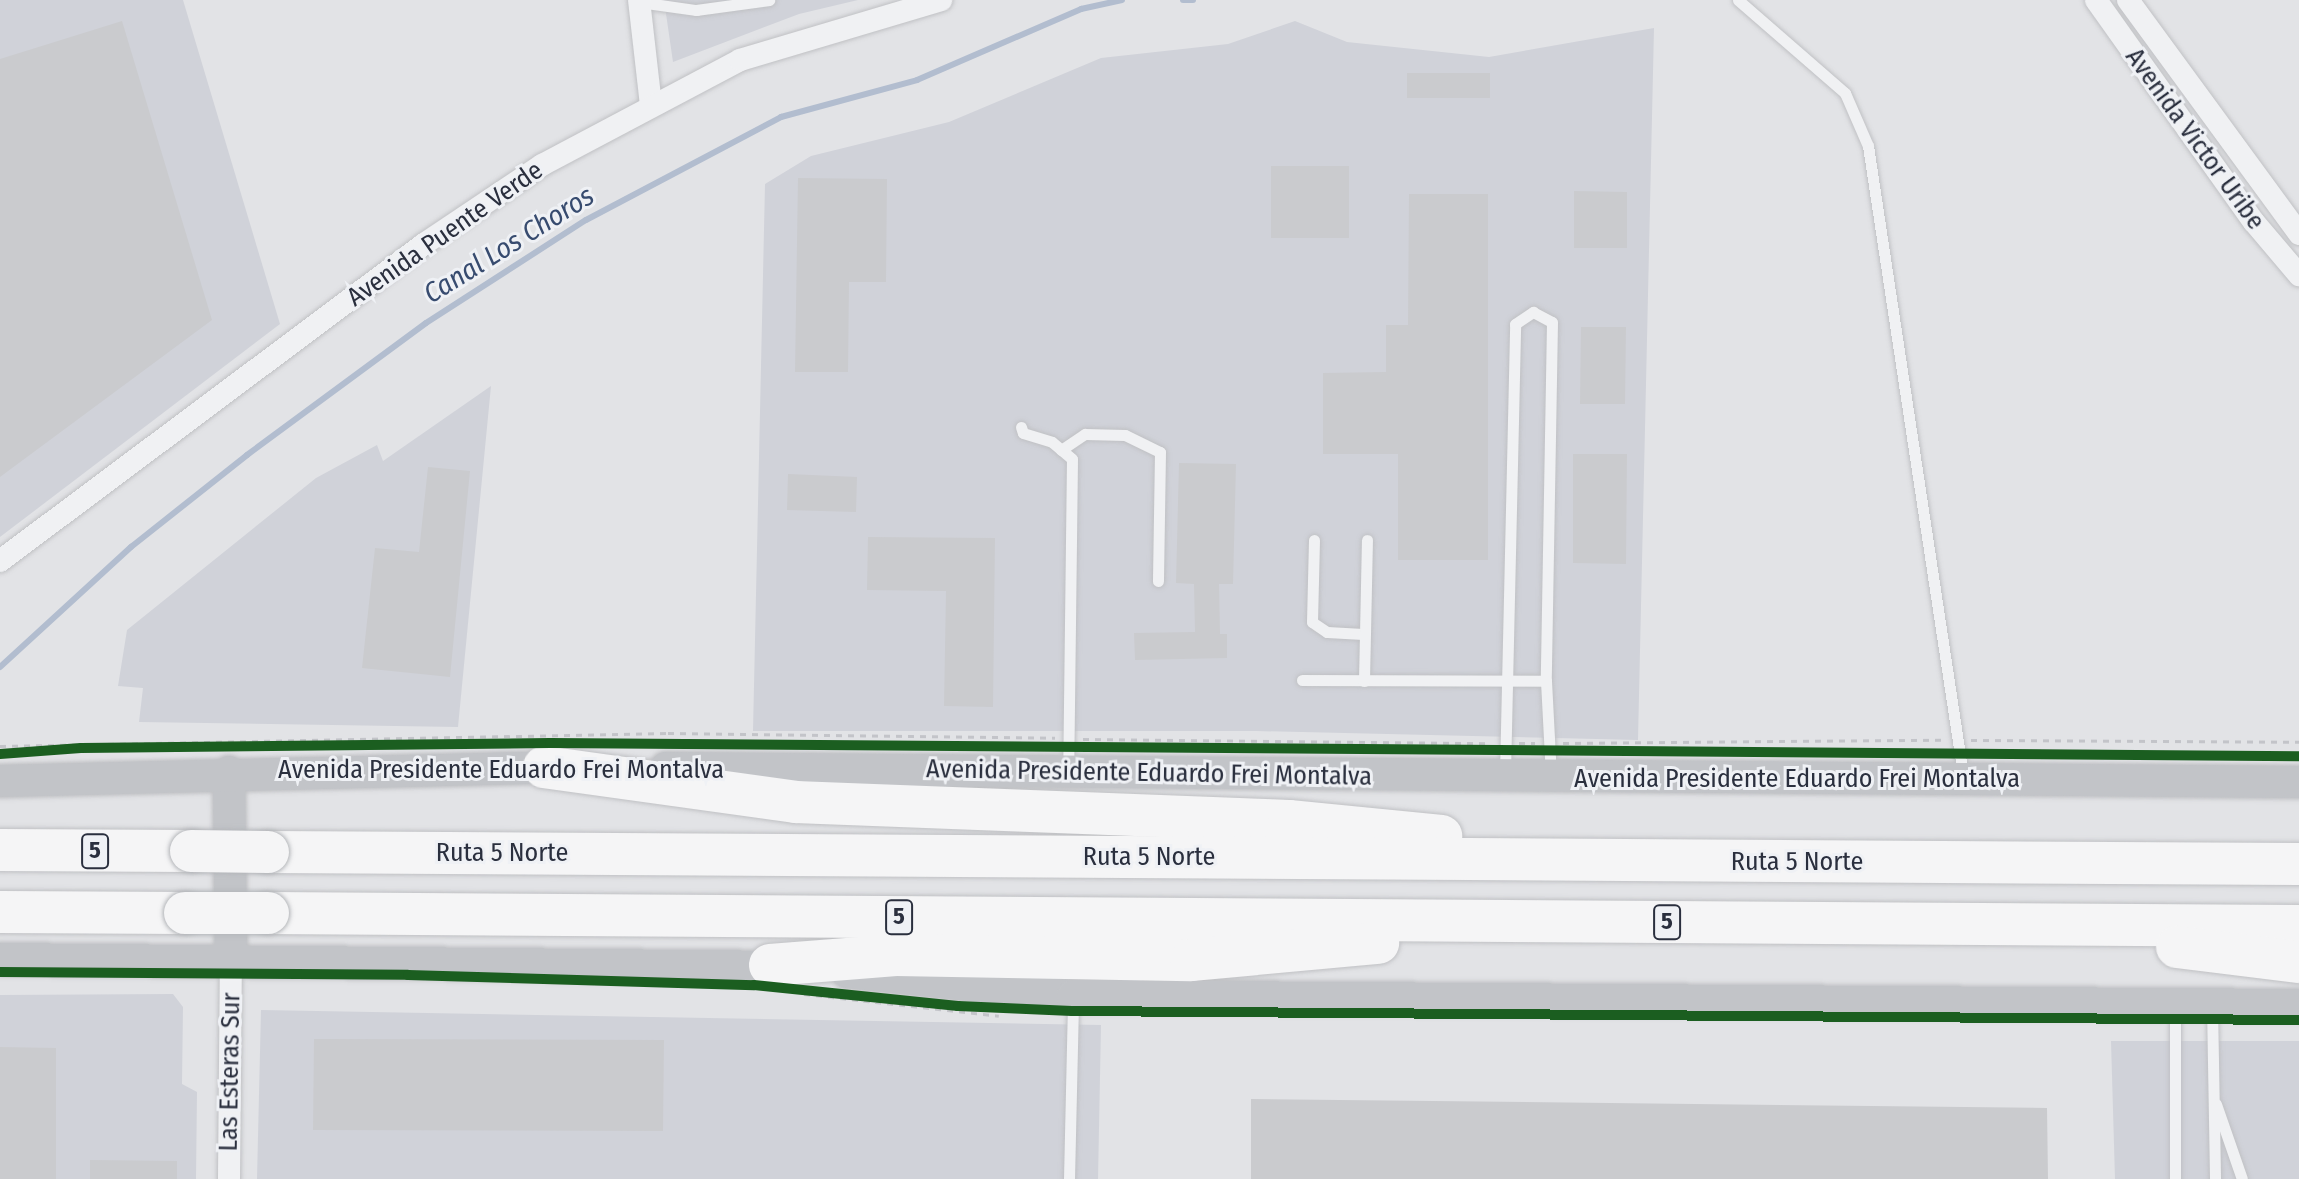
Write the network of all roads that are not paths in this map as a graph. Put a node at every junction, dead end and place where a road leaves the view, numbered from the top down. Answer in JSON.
{"nodes":[{"id":1,"x":769,"y":0,"type":"edge"},
{"id":2,"x":941,"y":0,"type":"edge"},
{"id":3,"x":1738,"y":0,"type":"edge"},
{"id":4,"x":2096,"y":0,"type":"edge"},
{"id":5,"x":2128,"y":0,"type":"edge"},
{"id":6,"x":639,"y":1,"type":"edge"},
{"id":7,"x":675,"y":4,"type":"edge"},
{"id":8,"x":651,"y":105,"type":"junction"},
{"id":9,"x":2299,"y":234,"type":"edge"},
{"id":10,"x":2299,"y":275,"type":"edge"},
{"id":11,"x":1021,"y":427,"type":"dead end"},
{"id":12,"x":1061,"y":450,"type":"junction"},
{"id":13,"x":1314,"y":540,"type":"dead end"},
{"id":14,"x":1367,"y":540,"type":"dead end"},
{"id":15,"x":0,"y":561,"type":"edge"},
{"id":16,"x":1158,"y":581,"type":"dead end"},
{"id":17,"x":1363,"y":634,"type":"junction"},
{"id":18,"x":1302,"y":680,"type":"dead end"},
{"id":19,"x":1510,"y":680,"type":"junction"},
{"id":20,"x":1364,"y":681,"type":"junction"},
{"id":21,"x":1546,"y":681,"type":"junction"},
{"id":22,"x":1068,"y":753,"type":"junction"},
{"id":23,"x":1506,"y":758,"type":"junction"},
{"id":24,"x":1550,"y":758,"type":"junction"},
{"id":25,"x":544,"y":767,"type":"junction"},
{"id":26,"x":1962,"y":767,"type":"junction"},
{"id":27,"x":229,"y":772,"type":"junction"},
{"id":28,"x":0,"y":781,"type":"edge"},
{"id":29,"x":2299,"y":782,"type":"edge"},
{"id":30,"x":2299,"y":835,"type":"edge"},
{"id":31,"x":0,"y":850,"type":"edge"},
{"id":32,"x":1608,"y":860,"type":"junction"},
{"id":33,"x":2065,"y":863,"type":"junction"},
{"id":34,"x":2299,"y":864,"type":"edge"},
{"id":35,"x":0,"y":912,"type":"edge"},
{"id":36,"x":1529,"y":921,"type":"junction"},
{"id":37,"x":2037,"y":924,"type":"junction"},
{"id":38,"x":2299,"y":926,"type":"edge"},
{"id":39,"x":0,"y":959,"type":"edge"},
{"id":40,"x":231,"y":960,"type":"junction"},
{"id":41,"x":2299,"y":962,"type":"edge"},
{"id":42,"x":780,"y":976,"type":"junction"},
{"id":43,"x":1073,"y":996,"type":"junction"},
{"id":44,"x":2175,"y":1004,"type":"junction"},
{"id":45,"x":2212,"y":1005,"type":"junction"},
{"id":46,"x":2299,"y":1005,"type":"edge"},
{"id":47,"x":2213,"y":1098,"type":"junction"},
{"id":48,"x":229,"y":1179,"type":"edge"},
{"id":49,"x":1069,"y":1179,"type":"edge"},
{"id":50,"x":2175,"y":1179,"type":"edge"},
{"id":51,"x":2215,"y":1179,"type":"edge"},
{"id":52,"x":2242,"y":1179,"type":"edge"}],
"edges":[{"from":1,"to":7,"type":"lane"},
{"from":2,"to":8,"type":"street","name":"Avenida Puente Verde"},
{"from":3,"to":26,"type":"lane"},
{"from":4,"to":10,"type":"street","name":"Avenida Victor Uribe"},
{"from":5,"to":9,"type":"street","name":"Avenida Victor Uribe"},
{"from":6,"to":7,"type":"lane"},
{"from":6,"to":8,"type":"street"},
{"from":8,"to":15,"type":"street","name":"Avenida Puente Verde"},
{"from":11,"to":12,"type":"lane"},
{"from":12,"to":16,"type":"lane"},
{"from":12,"to":22,"type":"lane"},
{"from":13,"to":17,"type":"lane"},
{"from":14,"to":17,"type":"lane"},
{"from":17,"to":20,"type":"lane"},
{"from":18,"to":20,"type":"lane"},
{"from":19,"to":20,"type":"lane"},
{"from":19,"to":21,"type":"lane"},
{"from":19,"to":21,"type":"lane"},
{"from":19,"to":23,"type":"lane"},
{"from":21,"to":24,"type":"lane"},
{"from":22,"to":23,"type":"main road","name":"Avenida Presidente Eduardo Frei Montalva"},
{"from":22,"to":25,"type":"main road","name":"Avenida Presidente Eduardo Frei Montalva"},
{"from":23,"to":24,"type":"main road","name":"Avenida Presidente Eduardo Frei Montalva"},
{"from":24,"to":26,"type":"main road","name":"Avenida Presidente Eduardo Frei Montalva"},
{"from":25,"to":27,"type":"main road","name":"Avenida Presidente Eduardo Frei Montalva"},
{"from":25,"to":32,"type":"highway"},
{"from":26,"to":29,"type":"main road","name":"Avenida Presidente Eduardo Frei Montalva"},
{"from":27,"to":28,"type":"main road","name":"Avenida Presidente Eduardo Frei Montalva"},
{"from":27,"to":40,"type":"main road","name":"Las Esteras Sur"},
{"from":30,"to":33,"type":"highway"},
{"from":31,"to":32,"type":"highway","name":"Ruta 5 Norte","number":"5","bridge":true},
{"from":32,"to":33,"type":"highway","name":"Ruta 5 Norte","number":"5"},
{"from":33,"to":34,"type":"highway","name":"Ruta 5 Norte","number":"5"},
{"from":35,"to":36,"type":"highway","number":"5","bridge":true},
{"from":36,"to":37,"type":"highway","number":"5"},
{"from":36,"to":42,"type":"highway"},
{"from":37,"to":38,"type":"highway","number":"5"},
{"from":37,"to":41,"type":"highway"},
{"from":39,"to":40,"type":"main road"},
{"from":40,"to":42,"type":"main road"},
{"from":40,"to":48,"type":"street","name":"Las Esteras Sur"},
{"from":42,"to":43,"type":"main road"},
{"from":43,"to":44,"type":"main road"},
{"from":43,"to":49,"type":"lane"},
{"from":44,"to":45,"type":"main road"},
{"from":44,"to":50,"type":"lane"},
{"from":45,"to":46,"type":"main road"},
{"from":45,"to":47,"type":"lane"},
{"from":47,"to":51,"type":"lane"},
{"from":47,"to":52,"type":"lane"}]}
